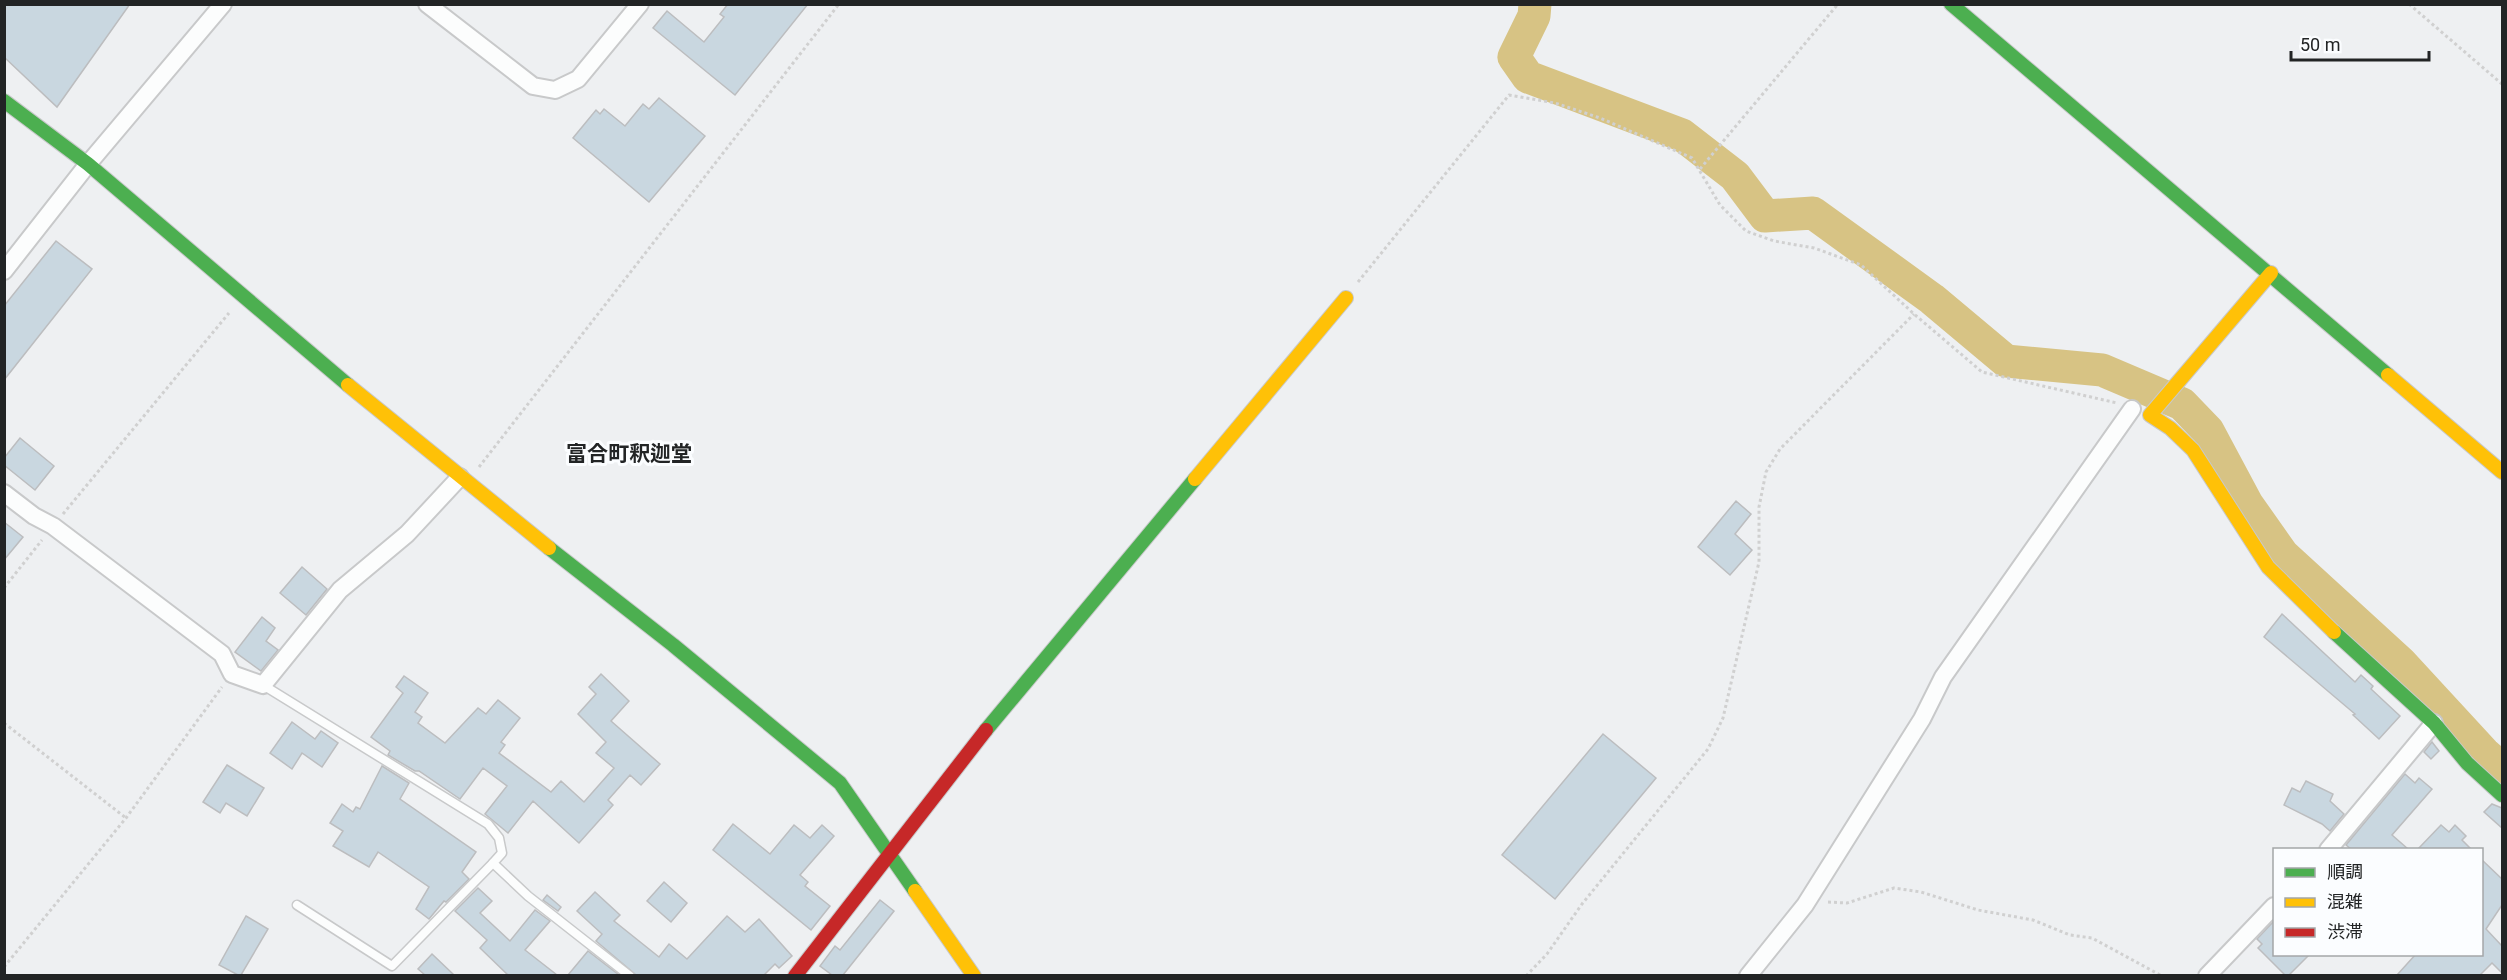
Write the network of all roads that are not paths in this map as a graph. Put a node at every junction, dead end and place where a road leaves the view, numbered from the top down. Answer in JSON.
{"nodes":[{"id":1,"x":223,"y":4,"type":"edge"},
{"id":2,"x":427,"y":4,"type":"edge"},
{"id":3,"x":640,"y":4,"type":"edge"},
{"id":4,"x":1951,"y":4,"type":"edge"},
{"id":5,"x":4,"y":101,"type":"edge"},
{"id":6,"x":88,"y":164,"type":"junction"},
{"id":7,"x":4,"y":271,"type":"edge"},
{"id":8,"x":2271,"y":273,"type":"junction"},
{"id":9,"x":1346,"y":298,"type":"road end"},
{"id":10,"x":2132,"y":408,"type":"road end"},
{"id":11,"x":2502,"y":472,"type":"edge"},
{"id":12,"x":464,"y":480,"type":"junction"},
{"id":13,"x":4,"y":494,"type":"edge"},
{"id":14,"x":263,"y":685,"type":"junction"},
{"id":15,"x":2434,"y":723,"type":"junction"},
{"id":16,"x":2502,"y":795,"type":"edge"},
{"id":17,"x":2329,"y":848,"type":"edge"},
{"id":18,"x":890,"y":854,"type":"junction"},
{"id":19,"x":493,"y":863,"type":"junction"},
{"id":20,"x":297,"y":905,"type":"dead end"},
{"id":21,"x":2273,"y":907,"type":"edge"},
{"id":22,"x":630,"y":975,"type":"edge"},
{"id":23,"x":795,"y":975,"type":"edge"},
{"id":24,"x":974,"y":975,"type":"edge"},
{"id":25,"x":1748,"y":975,"type":"edge"},
{"id":26,"x":2208,"y":975,"type":"edge"}],
"edges":[{"from":1,"to":6,"type":"street"},
{"from":2,"to":3,"type":"street"},
{"from":4,"to":8,"type":"street"},
{"from":5,"to":6,"type":"street"},
{"from":6,"to":7,"type":"street"},
{"from":6,"to":12,"type":"street"},
{"from":8,"to":11,"type":"street"},
{"from":8,"to":15,"type":"street"},
{"from":9,"to":18,"type":"street"},
{"from":10,"to":25,"type":"street"},
{"from":12,"to":14,"type":"street"},
{"from":12,"to":18,"type":"street"},
{"from":13,"to":14,"type":"street"},
{"from":14,"to":19,"type":"lane"},
{"from":15,"to":16,"type":"street"},
{"from":15,"to":17,"type":"street"},
{"from":18,"to":23,"type":"street"},
{"from":18,"to":24,"type":"street"},
{"from":19,"to":20,"type":"lane"},
{"from":19,"to":22,"type":"lane"},
{"from":21,"to":26,"type":"street"}]}
